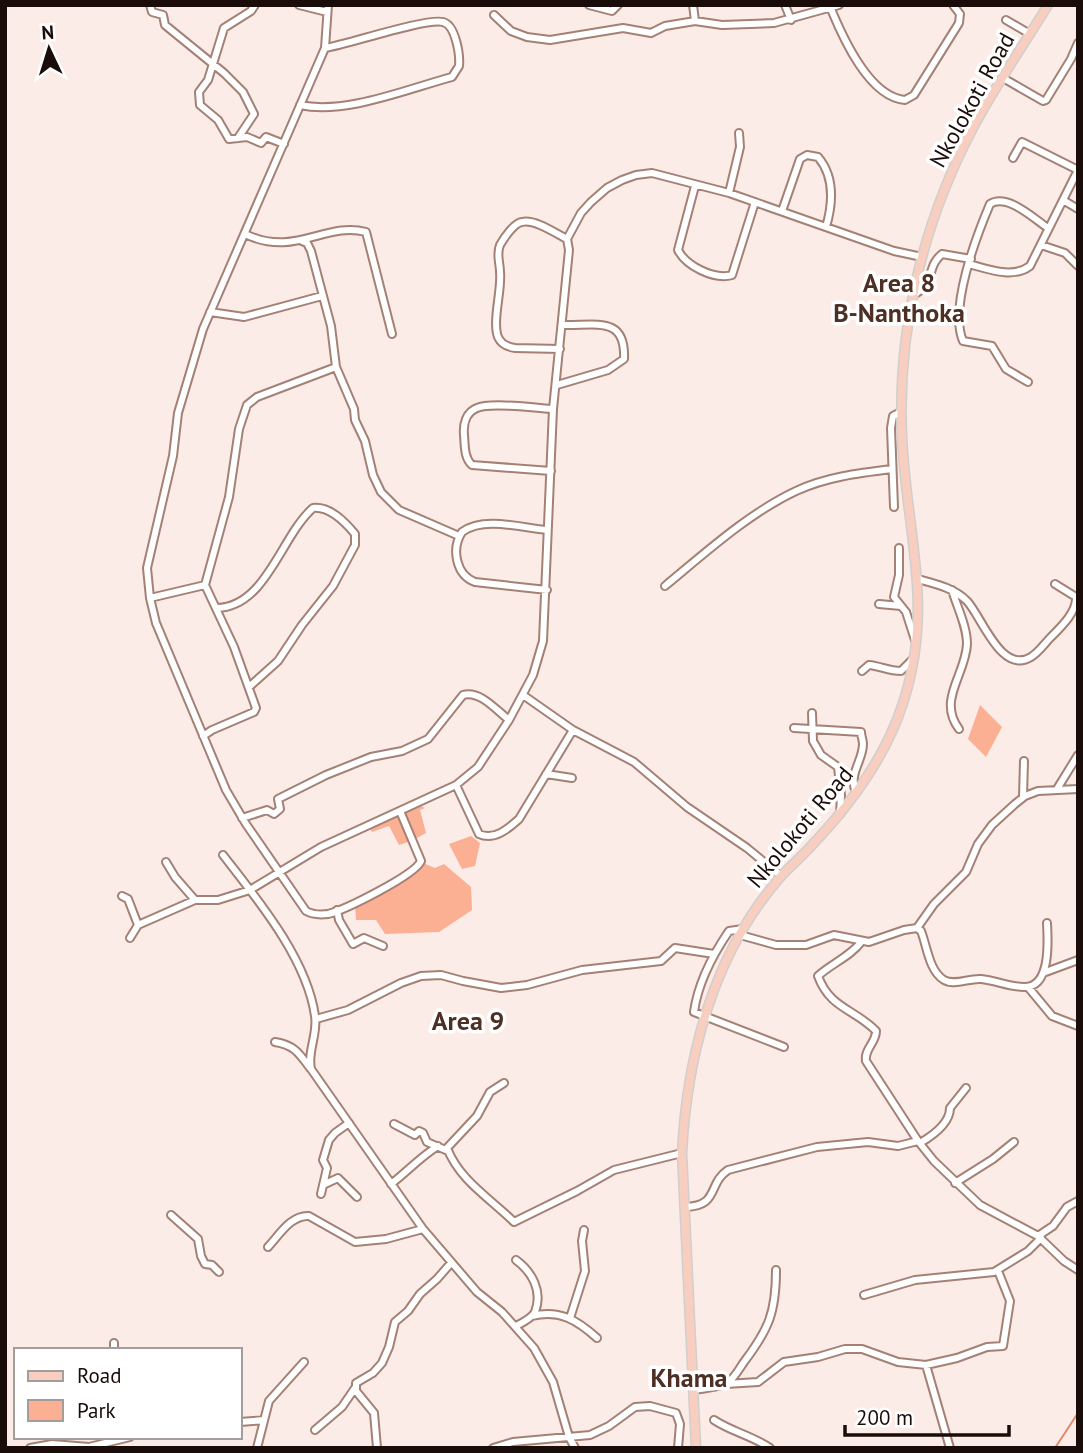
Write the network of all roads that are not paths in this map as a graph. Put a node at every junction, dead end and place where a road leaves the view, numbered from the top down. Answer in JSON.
{"nodes":[{"id":1,"x":150,"y":5,"type":"edge"},
{"id":2,"x":255,"y":5,"type":"edge"},
{"id":3,"x":299,"y":5,"type":"edge"},
{"id":4,"x":589,"y":5,"type":"edge"},
{"id":5,"x":618,"y":5,"type":"edge"},
{"id":6,"x":693,"y":5,"type":"edge"},
{"id":7,"x":785,"y":5,"type":"edge"},
{"id":8,"x":839,"y":5,"type":"edge"},
{"id":9,"x":953,"y":5,"type":"edge"},
{"id":10,"x":1048,"y":5,"type":"edge"},
{"id":11,"x":328,"y":9,"type":"edge"},
{"id":12,"x":831,"y":9,"type":"junction"},
{"id":13,"x":494,"y":15,"type":"dead end"},
{"id":14,"x":791,"y":20,"type":"junction"},
{"id":15,"x":1006,"y":20,"type":"dead end"},
{"id":16,"x":695,"y":21,"type":"junction"},
{"id":17,"x":1030,"y":34,"type":"junction"},
{"id":18,"x":1078,"y":43,"type":"edge"},
{"id":19,"x":325,"y":48,"type":"junction"},
{"id":20,"x":212,"y":64,"type":"junction"},
{"id":21,"x":1003,"y":78,"type":"junction"},
{"id":22,"x":300,"y":105,"type":"junction"},
{"id":23,"x":739,"y":132,"type":"dead end"},
{"id":24,"x":238,"y":138,"type":"junction"},
{"id":25,"x":284,"y":144,"type":"junction"},
{"id":26,"x":1013,"y":159,"type":"dead end"},
{"id":27,"x":1078,"y":170,"type":"edge"},
{"id":28,"x":695,"y":186,"type":"junction"},
{"id":29,"x":729,"y":193,"type":"junction"},
{"id":30,"x":1063,"y":200,"type":"junction"},
{"id":31,"x":755,"y":202,"type":"junction"},
{"id":32,"x":1078,"y":209,"type":"edge"},
{"id":33,"x":782,"y":211,"type":"junction"},
{"id":34,"x":826,"y":227,"type":"junction"},
{"id":35,"x":1048,"y":228,"type":"junction"},
{"id":36,"x":245,"y":234,"type":"junction"},
{"id":37,"x":567,"y":239,"type":"junction"},
{"id":38,"x":302,"y":241,"type":"junction"},
{"id":39,"x":1041,"y":245,"type":"junction"},
{"id":40,"x":922,"y":257,"type":"junction"},
{"id":41,"x":970,"y":261,"type":"junction"},
{"id":42,"x":1078,"y":266,"type":"edge"},
{"id":43,"x":913,"y":295,"type":"junction"},
{"id":44,"x":322,"y":296,"type":"junction"},
{"id":45,"x":210,"y":312,"type":"junction"},
{"id":46,"x":563,"y":325,"type":"junction"},
{"id":47,"x":392,"y":334,"type":"dead end"},
{"id":48,"x":560,"y":349,"type":"junction"},
{"id":49,"x":336,"y":367,"type":"junction"},
{"id":50,"x":1028,"y":382,"type":"dead end"},
{"id":51,"x":557,"y":385,"type":"junction"},
{"id":52,"x":553,"y":409,"type":"junction"},
{"id":53,"x":901,"y":412,"type":"junction"},
{"id":54,"x":891,"y":470,"type":"junction"},
{"id":55,"x":551,"y":471,"type":"junction"},
{"id":56,"x":894,"y":507,"type":"dead end"},
{"id":57,"x":547,"y":530,"type":"junction"},
{"id":58,"x":459,"y":536,"type":"junction"},
{"id":59,"x":899,"y":548,"type":"dead end"},
{"id":60,"x":918,"y":579,"type":"junction"},
{"id":61,"x":1055,"y":584,"type":"dead end"},
{"id":62,"x":205,"y":585,"type":"junction"},
{"id":63,"x":665,"y":586,"type":"dead end"},
{"id":64,"x":547,"y":590,"type":"junction"},
{"id":65,"x":952,"y":590,"type":"junction"},
{"id":66,"x":150,"y":598,"type":"junction"},
{"id":67,"x":880,"y":604,"type":"dead end"},
{"id":68,"x":901,"y":606,"type":"junction"},
{"id":69,"x":217,"y":608,"type":"junction"},
{"id":70,"x":916,"y":645,"type":"junction"},
{"id":71,"x":914,"y":658,"type":"junction"},
{"id":72,"x":862,"y":671,"type":"dead end"},
{"id":73,"x":249,"y":687,"type":"junction"},
{"id":74,"x":523,"y":695,"type":"junction"},
{"id":75,"x":812,"y":713,"type":"dead end"},
{"id":76,"x":509,"y":720,"type":"junction"},
{"id":77,"x":794,"y":727,"type":"dead end"},
{"id":78,"x":812,"y":729,"type":"junction"},
{"id":79,"x":959,"y":729,"type":"dead end"},
{"id":80,"x":573,"y":730,"type":"junction"},
{"id":81,"x":203,"y":736,"type":"junction"},
{"id":82,"x":1078,"y":755,"type":"edge"},
{"id":83,"x":1024,"y":761,"type":"dead end"},
{"id":84,"x":546,"y":774,"type":"junction"},
{"id":85,"x":572,"y":778,"type":"dead end"},
{"id":86,"x":456,"y":785,"type":"junction"},
{"id":87,"x":1056,"y":789,"type":"junction"},
{"id":88,"x":1078,"y":789,"type":"edge"},
{"id":89,"x":856,"y":792,"type":"junction"},
{"id":90,"x":1023,"y":797,"type":"junction"},
{"id":91,"x":400,"y":811,"type":"junction"},
{"id":92,"x":840,"y":814,"type":"junction"},
{"id":93,"x":242,"y":818,"type":"junction"},
{"id":94,"x":223,"y":855,"type":"dead end"},
{"id":95,"x":166,"y":862,"type":"dead end"},
{"id":96,"x":279,"y":871,"type":"junction"},
{"id":97,"x":781,"y":876,"type":"junction"},
{"id":98,"x":250,"y":890,"type":"junction"},
{"id":99,"x":121,"y":895,"type":"dead end"},
{"id":100,"x":195,"y":900,"type":"junction"},
{"id":101,"x":337,"y":910,"type":"junction"},
{"id":102,"x":1047,"y":923,"type":"dead end"},
{"id":103,"x":138,"y":925,"type":"junction"},
{"id":104,"x":918,"y":928,"type":"junction"},
{"id":105,"x":742,"y":932,"type":"junction"},
{"id":106,"x":130,"y":938,"type":"dead end"},
{"id":107,"x":862,"y":942,"type":"junction"},
{"id":108,"x":383,"y":946,"type":"dead end"},
{"id":109,"x":714,"y":954,"type":"junction"},
{"id":110,"x":1078,"y":960,"type":"edge"},
{"id":111,"x":1043,"y":973,"type":"junction"},
{"id":112,"x":1028,"y":987,"type":"junction"},
{"id":113,"x":704,"y":1017,"type":"junction"},
{"id":114,"x":316,"y":1019,"type":"junction"},
{"id":115,"x":1078,"y":1026,"type":"edge"},
{"id":116,"x":275,"y":1042,"type":"dead end"},
{"id":117,"x":784,"y":1047,"type":"dead end"},
{"id":118,"x":311,"y":1069,"type":"junction"},
{"id":119,"x":504,"y":1083,"type":"dead end"},
{"id":120,"x":967,"y":1088,"type":"dead end"},
{"id":121,"x":349,"y":1123,"type":"junction"},
{"id":122,"x":394,"y":1124,"type":"dead end"},
{"id":123,"x":919,"y":1142,"type":"junction"},
{"id":124,"x":1014,"y":1142,"type":"dead end"},
{"id":125,"x":438,"y":1146,"type":"junction"},
{"id":126,"x":448,"y":1151,"type":"junction"},
{"id":127,"x":682,"y":1153,"type":"junction"},
{"id":128,"x":955,"y":1183,"type":"junction"},
{"id":129,"x":391,"y":1184,"type":"junction"},
{"id":130,"x":323,"y":1185,"type":"junction"},
{"id":131,"x":321,"y":1194,"type":"dead end"},
{"id":132,"x":357,"y":1198,"type":"dead end"},
{"id":133,"x":1078,"y":1201,"type":"edge"},
{"id":134,"x":685,"y":1207,"type":"junction"},
{"id":135,"x":171,"y":1215,"type":"dead end"},
{"id":136,"x":424,"y":1229,"type":"junction"},
{"id":137,"x":584,"y":1230,"type":"dead end"},
{"id":138,"x":1040,"y":1237,"type":"junction"},
{"id":139,"x":268,"y":1247,"type":"dead end"},
{"id":140,"x":516,"y":1260,"type":"dead end"},
{"id":141,"x":451,"y":1263,"type":"junction"},
{"id":142,"x":1078,"y":1269,"type":"edge"},
{"id":143,"x":776,"y":1270,"type":"dead end"},
{"id":144,"x":998,"y":1271,"type":"junction"},
{"id":145,"x":219,"y":1272,"type":"dead end"},
{"id":146,"x":864,"y":1295,"type":"dead end"},
{"id":147,"x":532,"y":1316,"type":"junction"},
{"id":148,"x":570,"y":1318,"type":"junction"},
{"id":149,"x":516,"y":1326,"type":"junction"},
{"id":150,"x":597,"y":1338,"type":"dead end"},
{"id":151,"x":304,"y":1362,"type":"dead end"},
{"id":152,"x":926,"y":1365,"type":"junction"},
{"id":153,"x":726,"y":1384,"type":"junction"},
{"id":154,"x":355,"y":1388,"type":"junction"},
{"id":155,"x":694,"y":1390,"type":"junction"},
{"id":156,"x":264,"y":1420,"type":"junction"},
{"id":157,"x":714,"y":1420,"type":"dead end"},
{"id":158,"x":242,"y":1422,"type":"edge"},
{"id":159,"x":315,"y":1430,"type":"dead end"},
{"id":160,"x":569,"y":1437,"type":"junction"},
{"id":161,"x":123,"y":1439,"type":"edge"},
{"id":162,"x":678,"y":1444,"type":"edge"},
{"id":163,"x":696,"y":1444,"type":"edge"},
{"id":164,"x":30,"y":1448,"type":"edge"},
{"id":165,"x":257,"y":1448,"type":"edge"},
{"id":166,"x":377,"y":1448,"type":"edge"},
{"id":167,"x":493,"y":1448,"type":"edge"},
{"id":168,"x":575,"y":1448,"type":"edge"},
{"id":169,"x":770,"y":1448,"type":"edge"},
{"id":170,"x":950,"y":1448,"type":"edge"}],
"edges":[{"from":1,"to":20,"type":"street"},
{"from":2,"to":20,"type":"street"},
{"from":3,"to":11,"type":"street"},
{"from":4,"to":5,"type":"street"},
{"from":6,"to":16,"type":"street"},
{"from":7,"to":14,"type":"street"},
{"from":8,"to":12,"type":"street"},
{"from":9,"to":12,"type":"street"},
{"from":10,"to":17,"type":"main road","name":"Nkolokoti Road"},
{"from":11,"to":19,"type":"street"},
{"from":12,"to":14,"type":"street"},
{"from":13,"to":16,"type":"street"},
{"from":14,"to":16,"type":"street"},
{"from":15,"to":17,"type":"street"},
{"from":17,"to":21,"type":"main road","name":"Nkolokoti Road"},
{"from":18,"to":21,"type":"street"},
{"from":19,"to":22,"type":"street"},
{"from":19,"to":22,"type":"street"},
{"from":20,"to":24,"type":"street"},
{"from":20,"to":24,"type":"street"},
{"from":21,"to":40,"type":"main road","name":"Nkolokoti Road"},
{"from":22,"to":25,"type":"street"},
{"from":23,"to":29,"type":"street"},
{"from":24,"to":25,"type":"street"},
{"from":25,"to":36,"type":"street"},
{"from":26,"to":27,"type":"street"},
{"from":27,"to":30,"type":"street"},
{"from":28,"to":29,"type":"street"},
{"from":28,"to":31,"type":"street"},
{"from":28,"to":37,"type":"street"},
{"from":29,"to":31,"type":"street"},
{"from":30,"to":32,"type":"street"},
{"from":30,"to":35,"type":"street"},
{"from":31,"to":33,"type":"street"},
{"from":33,"to":34,"type":"street"},
{"from":33,"to":34,"type":"street"},
{"from":34,"to":40,"type":"street"},
{"from":35,"to":39,"type":"street"},
{"from":35,"to":41,"type":"street"},
{"from":36,"to":38,"type":"street"},
{"from":36,"to":45,"type":"street"},
{"from":37,"to":46,"type":"street"},
{"from":37,"to":48,"type":"street"},
{"from":38,"to":44,"type":"street"},
{"from":38,"to":47,"type":"street"},
{"from":39,"to":41,"type":"street"},
{"from":39,"to":42,"type":"street"},
{"from":40,"to":43,"type":"main road","name":"Nkolokoti Road"},
{"from":41,"to":43,"type":"street"},
{"from":41,"to":50,"type":"street"},
{"from":43,"to":53,"type":"main road","name":"Nkolokoti Road"},
{"from":44,"to":45,"type":"street"},
{"from":44,"to":49,"type":"street"},
{"from":45,"to":66,"type":"street"},
{"from":46,"to":48,"type":"street"},
{"from":46,"to":51,"type":"street"},
{"from":48,"to":51,"type":"street"},
{"from":49,"to":58,"type":"street"},
{"from":49,"to":62,"type":"street"},
{"from":51,"to":52,"type":"street"},
{"from":52,"to":55,"type":"street"},
{"from":52,"to":55,"type":"street"},
{"from":53,"to":54,"type":"street"},
{"from":53,"to":60,"type":"main road","name":"Nkolokoti Road"},
{"from":54,"to":56,"type":"street"},
{"from":54,"to":63,"type":"street"},
{"from":55,"to":57,"type":"street"},
{"from":57,"to":58,"type":"street"},
{"from":57,"to":64,"type":"street"},
{"from":58,"to":64,"type":"street"},
{"from":59,"to":68,"type":"street"},
{"from":60,"to":65,"type":"street"},
{"from":60,"to":70,"type":"main road","name":"Nkolokoti Road"},
{"from":61,"to":65,"type":"street"},
{"from":62,"to":66,"type":"street"},
{"from":62,"to":69,"type":"street"},
{"from":64,"to":74,"type":"street"},
{"from":65,"to":79,"type":"street"},
{"from":66,"to":81,"type":"street"},
{"from":67,"to":68,"type":"street"},
{"from":68,"to":70,"type":"street"},
{"from":69,"to":73,"type":"street"},
{"from":69,"to":73,"type":"street"},
{"from":70,"to":71,"type":"main road","name":"Nkolokoti Road"},
{"from":71,"to":72,"type":"street"},
{"from":71,"to":89,"type":"main road","name":"Nkolokoti Road"},
{"from":73,"to":81,"type":"street"},
{"from":74,"to":76,"type":"street"},
{"from":74,"to":80,"type":"street"},
{"from":75,"to":78,"type":"street"},
{"from":76,"to":86,"type":"street"},
{"from":76,"to":93,"type":"street"},
{"from":77,"to":78,"type":"street"},
{"from":78,"to":89,"type":"street"},
{"from":78,"to":92,"type":"street"},
{"from":80,"to":84,"type":"street"},
{"from":80,"to":97,"type":"street"},
{"from":81,"to":93,"type":"street"},
{"from":82,"to":87,"type":"street"},
{"from":83,"to":90,"type":"street"},
{"from":84,"to":85,"type":"street"},
{"from":84,"to":86,"type":"street"},
{"from":86,"to":91,"type":"street"},
{"from":87,"to":88,"type":"street"},
{"from":87,"to":90,"type":"street"},
{"from":89,"to":92,"type":"main road","name":"Nkolokoti Road"},
{"from":90,"to":104,"type":"street"},
{"from":91,"to":96,"type":"street"},
{"from":91,"to":101,"type":"street"},
{"from":92,"to":97,"type":"main road","name":"Nkolokoti Road"},
{"from":93,"to":96,"type":"street"},
{"from":94,"to":98,"type":"street"},
{"from":95,"to":100,"type":"street"},
{"from":96,"to":98,"type":"street"},
{"from":96,"to":101,"type":"street"},
{"from":97,"to":105,"type":"main road","name":"Nkolokoti Road"},
{"from":98,"to":100,"type":"street"},
{"from":98,"to":114,"type":"street"},
{"from":99,"to":103,"type":"street"},
{"from":100,"to":103,"type":"street"},
{"from":101,"to":108,"type":"street"},
{"from":102,"to":111,"type":"street"},
{"from":103,"to":106,"type":"street"},
{"from":104,"to":107,"type":"street"},
{"from":104,"to":112,"type":"street"},
{"from":105,"to":107,"type":"street"},
{"from":105,"to":109,"type":"street"},
{"from":105,"to":113,"type":"main road","name":"Nkolokoti Road"},
{"from":107,"to":123,"type":"street"},
{"from":109,"to":113,"type":"street"},
{"from":109,"to":114,"type":"street"},
{"from":110,"to":111,"type":"street"},
{"from":111,"to":112,"type":"street"},
{"from":112,"to":115,"type":"street"},
{"from":113,"to":117,"type":"street"},
{"from":113,"to":127,"type":"main road","name":"Nkolokoti Road"},
{"from":114,"to":118,"type":"street"},
{"from":116,"to":118,"type":"street"},
{"from":118,"to":121,"type":"street"},
{"from":119,"to":126,"type":"street"},
{"from":120,"to":123,"type":"street"},
{"from":121,"to":129,"type":"street"},
{"from":121,"to":130,"type":"street"},
{"from":122,"to":125,"type":"street"},
{"from":123,"to":128,"type":"street"},
{"from":123,"to":134,"type":"street"},
{"from":124,"to":128,"type":"street"},
{"from":125,"to":126,"type":"street"},
{"from":125,"to":129,"type":"street"},
{"from":126,"to":127,"type":"street"},
{"from":127,"to":134,"type":"main road","name":"Nkolokoti Road"},
{"from":128,"to":138,"type":"street"},
{"from":129,"to":136,"type":"street"},
{"from":130,"to":131,"type":"street"},
{"from":130,"to":132,"type":"street"},
{"from":133,"to":138,"type":"street"},
{"from":134,"to":155,"type":"main road","name":"Nkolokoti Road"},
{"from":135,"to":145,"type":"street"},
{"from":136,"to":139,"type":"street"},
{"from":136,"to":141,"type":"street"},
{"from":137,"to":148,"type":"street"},
{"from":138,"to":142,"type":"street"},
{"from":138,"to":144,"type":"street"},
{"from":140,"to":147,"type":"street"},
{"from":141,"to":149,"type":"street"},
{"from":141,"to":154,"type":"street"},
{"from":143,"to":153,"type":"street"},
{"from":144,"to":146,"type":"street"},
{"from":144,"to":152,"type":"street"},
{"from":147,"to":148,"type":"street"},
{"from":147,"to":149,"type":"street"},
{"from":148,"to":150,"type":"street"},
{"from":149,"to":160,"type":"street"},
{"from":151,"to":156,"type":"street"},
{"from":152,"to":153,"type":"street"},
{"from":152,"to":170,"type":"street"},
{"from":153,"to":155,"type":"street"},
{"from":154,"to":159,"type":"street"},
{"from":154,"to":166,"type":"street"},
{"from":155,"to":163,"type":"main road","name":"Nkolokoti Road"},
{"from":156,"to":158,"type":"street"},
{"from":156,"to":165,"type":"street"},
{"from":157,"to":169,"type":"street"},
{"from":160,"to":162,"type":"street"},
{"from":160,"to":167,"type":"street"},
{"from":160,"to":168,"type":"street"},
{"from":161,"to":164,"type":"street"},
{"from":162,"to":163,"type":"street"}]}
